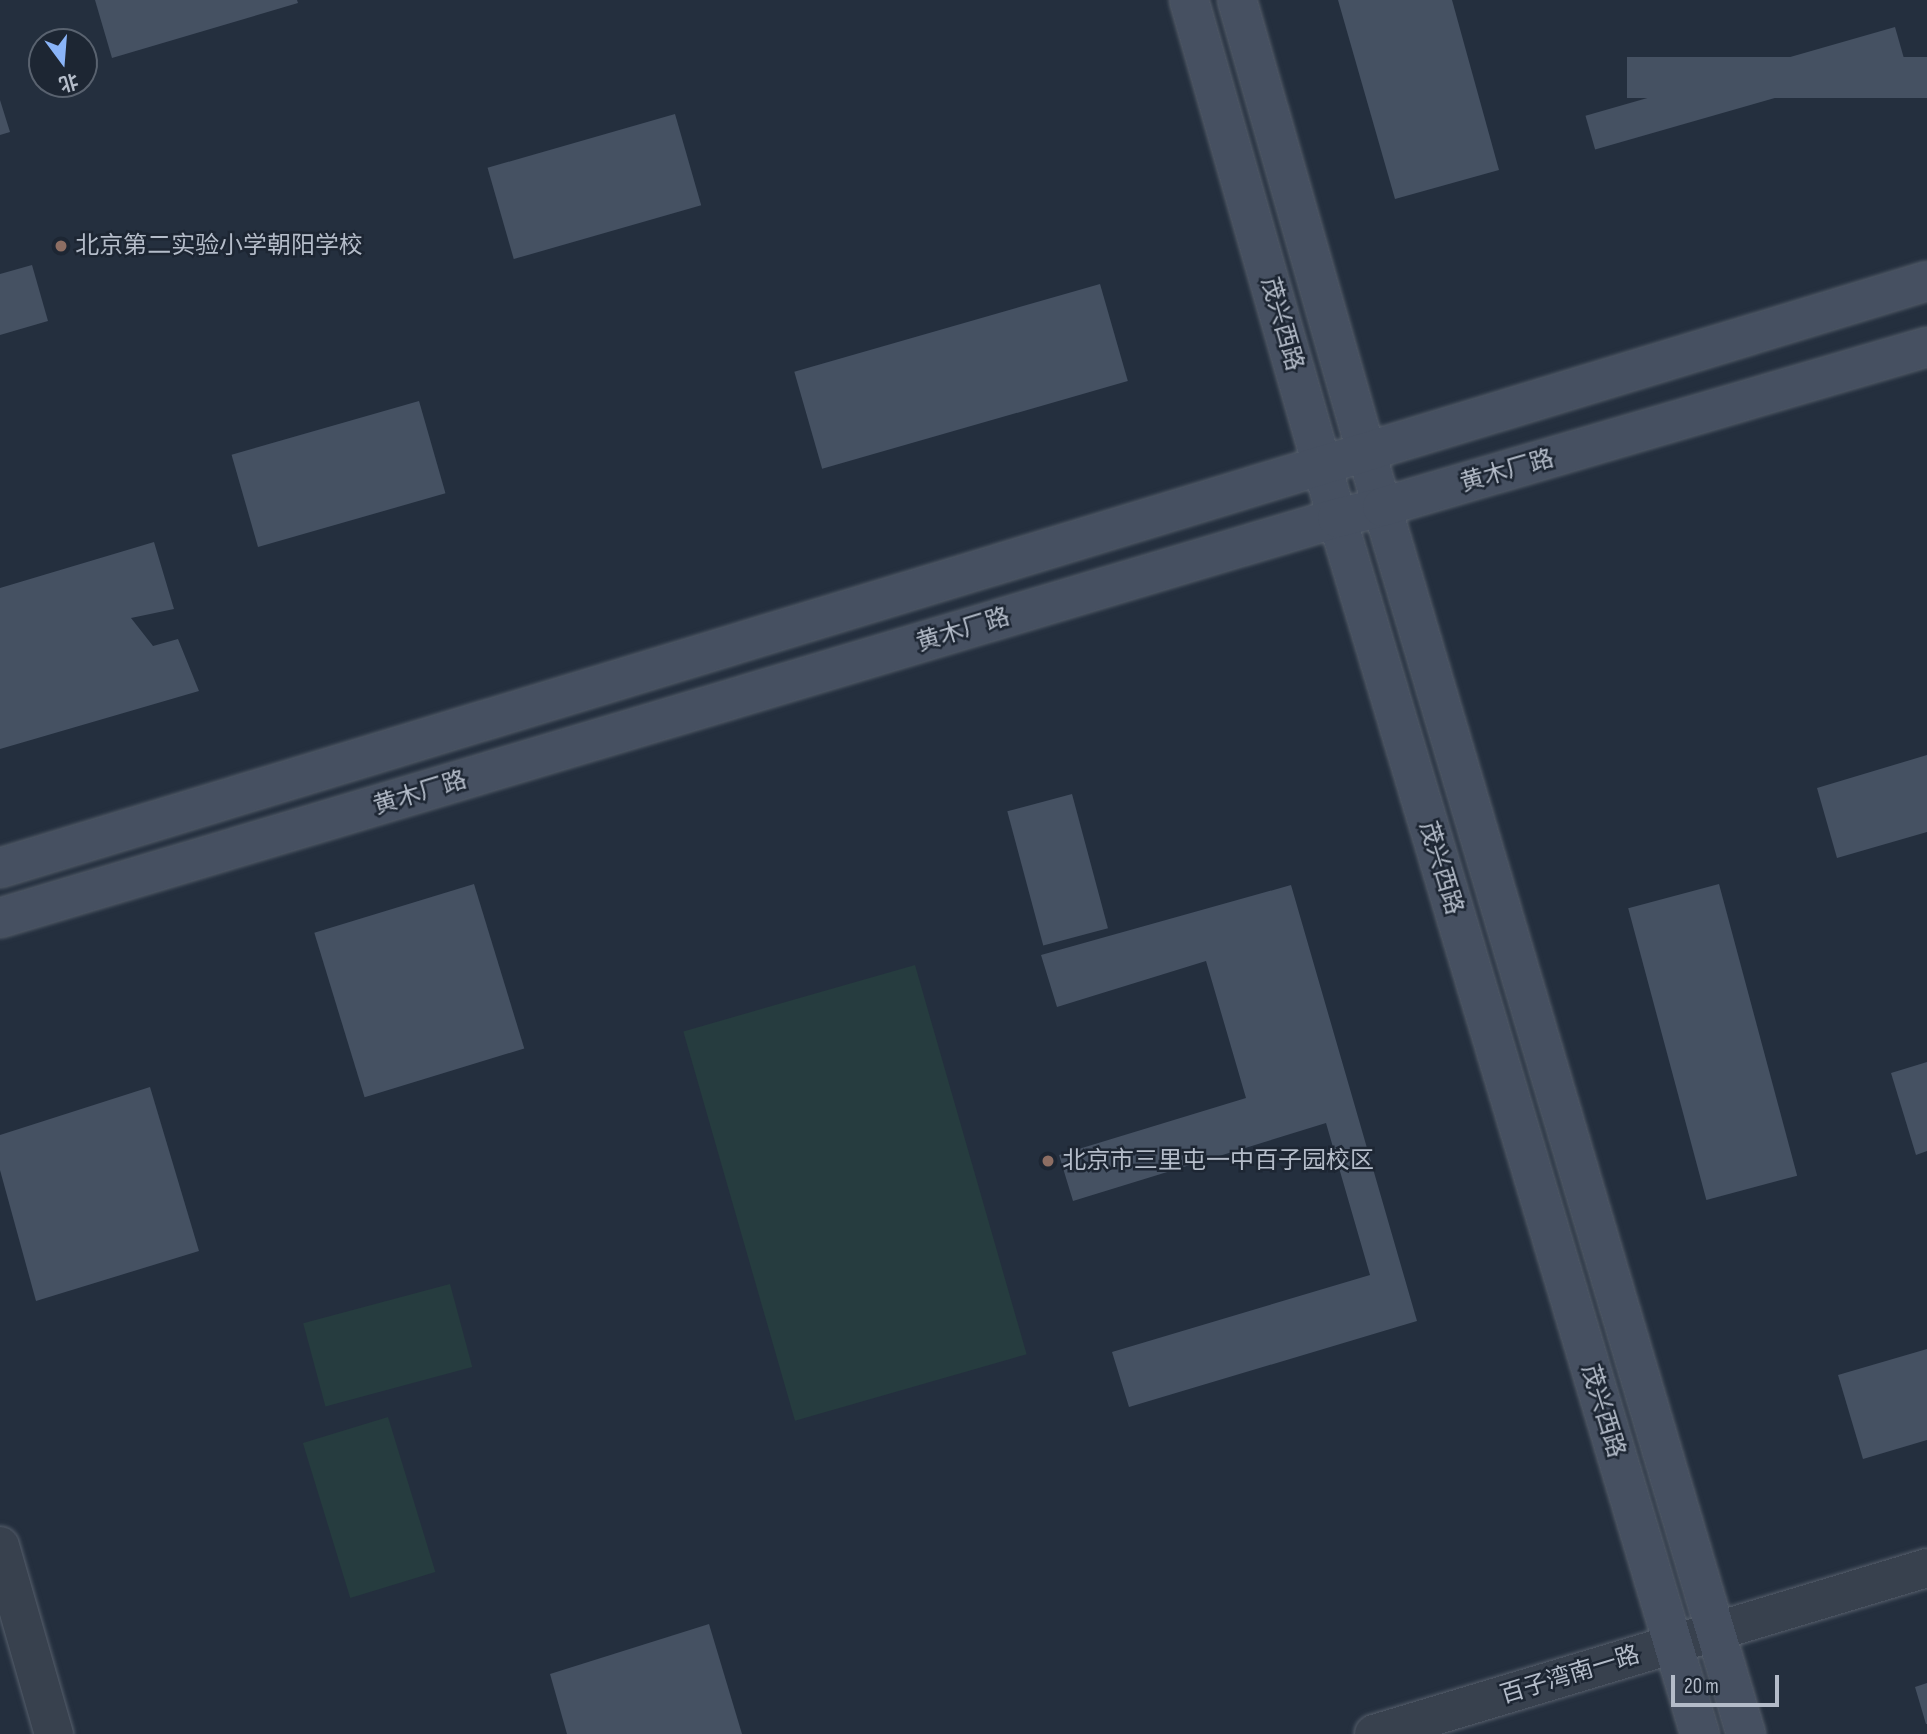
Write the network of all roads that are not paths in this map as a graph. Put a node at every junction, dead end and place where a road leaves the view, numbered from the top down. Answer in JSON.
{"nodes":[{"id":1,"x":1189,"y":0,"type":"edge"},
{"id":2,"x":1237,"y":0,"type":"edge"},
{"id":3,"x":1927,"y":281,"type":"edge"},
{"id":4,"x":1927,"y":347,"type":"edge"},
{"id":5,"x":1366,"y":450,"type":"junction"},
{"id":6,"x":1321,"y":464,"type":"junction"},
{"id":7,"x":1382,"y":507,"type":"junction"},
{"id":8,"x":1337,"y":518,"type":"junction"},
{"id":9,"x":0,"y":868,"type":"edge"},
{"id":10,"x":0,"y":918,"type":"edge"},
{"id":11,"x":0,"y":1546,"type":"edge"},
{"id":12,"x":1927,"y":1568,"type":"edge"},
{"id":13,"x":1714,"y":1633,"type":"junction"},
{"id":14,"x":1673,"y":1645,"type":"junction"},
{"id":15,"x":54,"y":1734,"type":"edge"},
{"id":16,"x":1374,"y":1734,"type":"edge"},
{"id":17,"x":1700,"y":1734,"type":"edge"},
{"id":18,"x":1746,"y":1734,"type":"edge"}],
"edges":[{"from":1,"to":6,"type":"main road","name":"茂兴西路"},
{"from":2,"to":5,"type":"main road","name":"茂兴西路"},
{"from":3,"to":5,"type":"main road"},
{"from":4,"to":7,"type":"main road","name":"黄木厂路"},
{"from":5,"to":6,"type":"main road"},
{"from":5,"to":7,"type":"main road","name":"茂兴西路"},
{"from":6,"to":8,"type":"main road","name":"茂兴西路"},
{"from":6,"to":9,"type":"main road"},
{"from":7,"to":8,"type":"main road","name":"黄木厂路"},
{"from":7,"to":13,"type":"main road","name":"茂兴西路"},
{"from":8,"to":10,"type":"main road","name":"黄木厂路"},
{"from":8,"to":14,"type":"main road","name":"茂兴西路"},
{"from":11,"to":15,"type":"street"},
{"from":12,"to":13,"type":"street","name":"百子湾南一路"},
{"from":13,"to":14,"type":"street","name":"百子湾南一路"},
{"from":13,"to":18,"type":"main road","name":"茂兴西路"},
{"from":14,"to":16,"type":"street","name":"百子湾南一路"},
{"from":14,"to":17,"type":"main road","name":"茂兴西路"}]}
